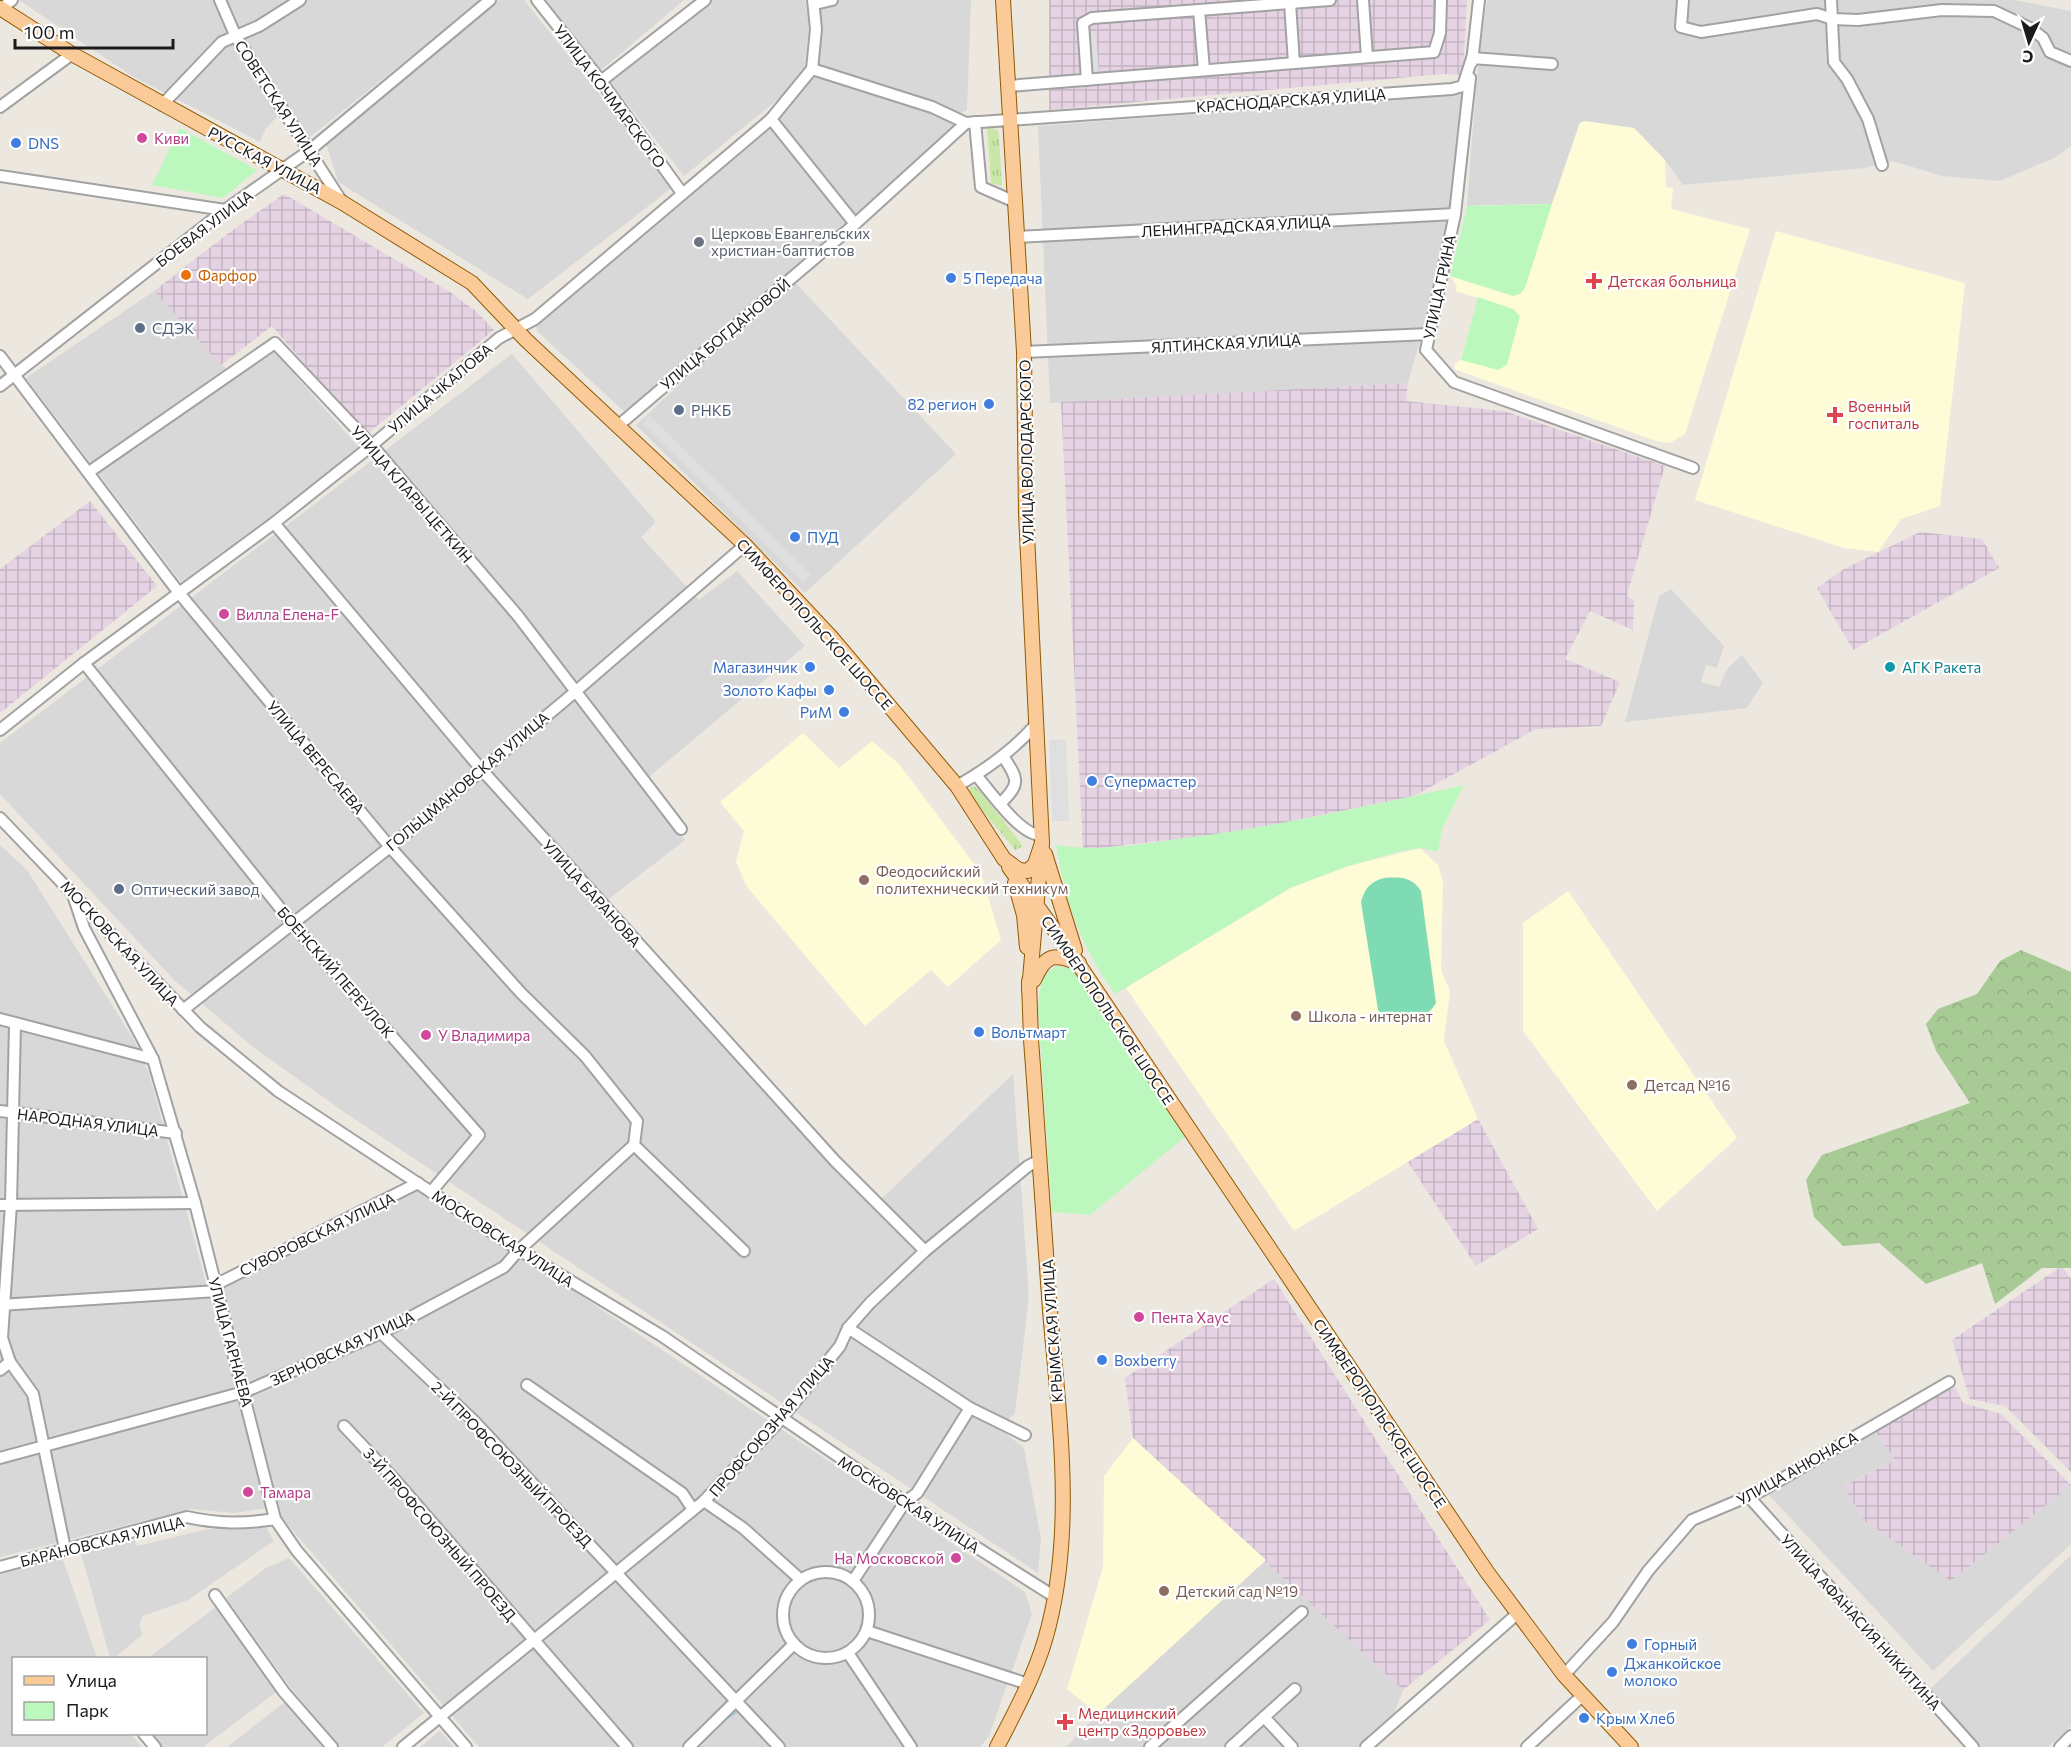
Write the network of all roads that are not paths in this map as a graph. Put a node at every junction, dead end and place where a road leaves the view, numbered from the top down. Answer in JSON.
{"nodes":[{"id":1,"x":220,"y":0,"type":"edge"},
{"id":2,"x":300,"y":0,"type":"edge"},
{"id":3,"x":490,"y":0,"type":"edge"},
{"id":4,"x":537,"y":0,"type":"edge"},
{"id":5,"x":705,"y":0,"type":"edge"},
{"id":6,"x":832,"y":0,"type":"edge"},
{"id":7,"x":1003,"y":0,"type":"edge"},
{"id":8,"x":1330,"y":0,"type":"edge"},
{"id":9,"x":1363,"y":0,"type":"edge"},
{"id":10,"x":1441,"y":0,"type":"edge"},
{"id":11,"x":1479,"y":0,"type":"edge"},
{"id":12,"x":1683,"y":0,"type":"edge"},
{"id":13,"x":1831,"y":0,"type":"edge"},
{"id":14,"x":814,"y":2,"type":"edge"},
{"id":15,"x":1290,"y":3,"type":"junction"},
{"id":16,"x":4,"y":6,"type":"edge"},
{"id":17,"x":1199,"y":10,"type":"junction"},
{"id":18,"x":1833,"y":19,"type":"junction"},
{"id":19,"x":236,"y":37,"type":"junction"},
{"id":20,"x":72,"y":54,"type":"junction"},
{"id":21,"x":1367,"y":57,"type":"junction"},
{"id":22,"x":1472,"y":58,"type":"junction"},
{"id":23,"x":2071,"y":62,"type":"edge"},
{"id":24,"x":1294,"y":63,"type":"junction"},
{"id":25,"x":1552,"y":64,"type":"dead end"},
{"id":26,"x":812,"y":69,"type":"junction"},
{"id":27,"x":1204,"y":70,"type":"junction"},
{"id":28,"x":1087,"y":80,"type":"junction"},
{"id":29,"x":602,"y":81,"type":"junction"},
{"id":30,"x":1008,"y":86,"type":"junction"},
{"id":31,"x":162,"y":105,"type":"junction"},
{"id":32,"x":0,"y":108,"type":"edge"},
{"id":33,"x":771,"y":119,"type":"junction"},
{"id":34,"x":1010,"y":120,"type":"junction"},
{"id":35,"x":970,"y":123,"type":"junction"},
{"id":36,"x":310,"y":150,"type":"junction"},
{"id":37,"x":1882,"y":165,"type":"dead end"},
{"id":38,"x":284,"y":169,"type":"junction"},
{"id":39,"x":0,"y":176,"type":"edge"},
{"id":40,"x":682,"y":193,"type":"junction"},
{"id":41,"x":1013,"y":201,"type":"junction"},
{"id":42,"x":343,"y":203,"type":"junction"},
{"id":43,"x":225,"y":210,"type":"junction"},
{"id":44,"x":1455,"y":214,"type":"junction"},
{"id":45,"x":855,"y":224,"type":"junction"},
{"id":46,"x":1017,"y":237,"type":"junction"},
{"id":47,"x":516,"y":330,"type":"junction"},
{"id":48,"x":1429,"y":334,"type":"junction"},
{"id":49,"x":1024,"y":352,"type":"junction"},
{"id":50,"x":0,"y":356,"type":"edge"},
{"id":51,"x":14,"y":375,"type":"junction"},
{"id":52,"x":0,"y":386,"type":"edge"},
{"id":53,"x":619,"y":425,"type":"junction"},
{"id":54,"x":371,"y":446,"type":"junction"},
{"id":55,"x":1693,"y":468,"type":"dead end"},
{"id":56,"x":89,"y":472,"type":"junction"},
{"id":57,"x":274,"y":523,"type":"junction"},
{"id":58,"x":745,"y":545,"type":"junction"},
{"id":59,"x":179,"y":593,"type":"junction"},
{"id":60,"x":84,"y":663,"type":"junction"},
{"id":61,"x":575,"y":692,"type":"junction"},
{"id":62,"x":1037,"y":723,"type":"junction"},
{"id":63,"x":0,"y":730,"type":"edge"},
{"id":64,"x":1003,"y":756,"type":"junction"},
{"id":65,"x":481,"y":769,"type":"junction"},
{"id":66,"x":976,"y":775,"type":"junction"},
{"id":67,"x":957,"y":786,"type":"junction"},
{"id":68,"x":1000,"y":803,"type":"junction"},
{"id":69,"x":0,"y":818,"type":"edge"},
{"id":70,"x":681,"y":829,"type":"dead end"},
{"id":71,"x":1042,"y":839,"type":"junction"},
{"id":72,"x":390,"y":846,"type":"junction"},
{"id":73,"x":1006,"y":863,"type":"junction"},
{"id":74,"x":72,"y":892,"type":"junction"},
{"id":75,"x":1037,"y":905,"type":"junction"},
{"id":76,"x":292,"y":923,"type":"junction"},
{"id":77,"x":1080,"y":966,"type":"junction"},
{"id":78,"x":1029,"y":991,"type":"junction"},
{"id":79,"x":183,"y":1010,"type":"junction"},
{"id":80,"x":0,"y":1019,"type":"edge"},
{"id":81,"x":15,"y":1023,"type":"junction"},
{"id":82,"x":153,"y":1059,"type":"junction"},
{"id":83,"x":0,"y":1111,"type":"edge"},
{"id":84,"x":14,"y":1112,"type":"junction"},
{"id":85,"x":176,"y":1133,"type":"junction"},
{"id":86,"x":634,"y":1145,"type":"junction"},
{"id":87,"x":1040,"y":1160,"type":"junction"},
{"id":88,"x":418,"y":1184,"type":"junction"},
{"id":89,"x":431,"y":1192,"type":"junction"},
{"id":90,"x":195,"y":1203,"type":"junction"},
{"id":91,"x":6,"y":1204,"type":"edge"},
{"id":92,"x":519,"y":1250,"type":"junction"},
{"id":93,"x":744,"y":1251,"type":"dead end"},
{"id":94,"x":925,"y":1251,"type":"junction"},
{"id":95,"x":216,"y":1288,"type":"junction"},
{"id":96,"x":2,"y":1304,"type":"edge"},
{"id":97,"x":848,"y":1328,"type":"junction"},
{"id":98,"x":381,"y":1333,"type":"junction"},
{"id":99,"x":10,"y":1362,"type":"junction"},
{"id":100,"x":0,"y":1370,"type":"edge"},
{"id":101,"x":1949,"y":1382,"type":"dead end"},
{"id":102,"x":527,"y":1385,"type":"dead end"},
{"id":103,"x":244,"y":1392,"type":"junction"},
{"id":104,"x":970,"y":1408,"type":"junction"},
{"id":105,"x":781,"y":1419,"type":"junction"},
{"id":106,"x":344,"y":1426,"type":"dead end"},
{"id":107,"x":1024,"y":1435,"type":"dead end"},
{"id":108,"x":42,"y":1445,"type":"junction"},
{"id":109,"x":0,"y":1458,"type":"edge"},
{"id":110,"x":1749,"y":1497,"type":"junction"},
{"id":111,"x":704,"y":1501,"type":"junction"},
{"id":112,"x":905,"y":1502,"type":"junction"},
{"id":113,"x":692,"y":1508,"type":"junction"},
{"id":114,"x":275,"y":1519,"type":"junction"},
{"id":115,"x":65,"y":1550,"type":"junction"},
{"id":116,"x":0,"y":1567,"type":"edge"},
{"id":117,"x":615,"y":1572,"type":"junction"},
{"id":118,"x":801,"y":1580,"type":"junction"},
{"id":119,"x":853,"y":1581,"type":"junction"},
{"id":120,"x":215,"y":1595,"type":"dead end"},
{"id":121,"x":1054,"y":1597,"type":"junction"},
{"id":122,"x":1302,"y":1612,"type":"dead end"},
{"id":123,"x":1517,"y":1614,"type":"junction"},
{"id":124,"x":867,"y":1631,"type":"junction"},
{"id":125,"x":534,"y":1642,"type":"junction"},
{"id":126,"x":794,"y":1644,"type":"junction"},
{"id":127,"x":848,"y":1653,"type":"junction"},
{"id":128,"x":1564,"y":1675,"type":"junction"},
{"id":129,"x":1028,"y":1684,"type":"junction"},
{"id":130,"x":1295,"y":1689,"type":"dead end"},
{"id":131,"x":1583,"y":1695,"type":"junction"},
{"id":132,"x":736,"y":1703,"type":"junction"},
{"id":133,"x":1264,"y":1717,"type":"junction"},
{"id":134,"x":441,"y":1718,"type":"junction"},
{"id":135,"x":145,"y":1735,"type":"edge"},
{"id":136,"x":2071,"y":1736,"type":"edge"},
{"id":137,"x":155,"y":1747,"type":"edge"},
{"id":138,"x":332,"y":1747,"type":"edge"},
{"id":139,"x":403,"y":1747,"type":"edge"},
{"id":140,"x":466,"y":1747,"type":"edge"},
{"id":141,"x":627,"y":1747,"type":"edge"},
{"id":142,"x":689,"y":1747,"type":"edge"},
{"id":143,"x":779,"y":1747,"type":"edge"},
{"id":144,"x":911,"y":1747,"type":"edge"},
{"id":145,"x":997,"y":1747,"type":"edge"},
{"id":146,"x":1150,"y":1747,"type":"edge"},
{"id":147,"x":1232,"y":1747,"type":"edge"},
{"id":148,"x":1292,"y":1747,"type":"edge"},
{"id":149,"x":1366,"y":1747,"type":"edge"},
{"id":150,"x":1527,"y":1747,"type":"edge"},
{"id":151,"x":1631,"y":1747,"type":"edge"},
{"id":152,"x":1973,"y":1747,"type":"edge"},
{"id":153,"x":2060,"y":1747,"type":"edge"}],
"edges":[{"from":1,"to":19,"type":"street","name":"СОВЕТСКАЯ УЛИЦА"},
{"from":2,"to":19,"type":"street"},
{"from":3,"to":36,"type":"street","name":"БОЕВАЯ УЛИЦА"},
{"from":4,"to":29,"type":"street","name":"УЛИЦА КОЧМАРСКОГО"},
{"from":5,"to":29,"type":"street"},
{"from":6,"to":14,"type":"street"},
{"from":7,"to":30,"type":"main road","name":"УЛИЦА ВОЛОДАРСКОГО"},
{"from":8,"to":15,"type":"street"},
{"from":9,"to":21,"type":"street"},
{"from":10,"to":21,"type":"street"},
{"from":11,"to":22,"type":"street","name":"УЛИЦА ГРИНА"},
{"from":12,"to":18,"type":"street"},
{"from":13,"to":18,"type":"street"},
{"from":14,"to":26,"type":"street"},
{"from":15,"to":17,"type":"street"},
{"from":15,"to":24,"type":"street"},
{"from":16,"to":20,"type":"main road","name":"РУССКАЯ УЛИЦА"},
{"from":17,"to":27,"type":"street"},
{"from":17,"to":28,"type":"street"},
{"from":18,"to":23,"type":"street"},
{"from":18,"to":37,"type":"street"},
{"from":19,"to":31,"type":"street"},
{"from":19,"to":36,"type":"street","name":"СОВЕТСКАЯ УЛИЦА"},
{"from":20,"to":31,"type":"main road","name":"РУССКАЯ УЛИЦА"},
{"from":20,"to":32,"type":"street"},
{"from":21,"to":24,"type":"street"},
{"from":22,"to":25,"type":"street"},
{"from":22,"to":34,"type":"street","name":"КРАСНОДАРСКАЯ УЛИЦА"},
{"from":22,"to":44,"type":"street","name":"УЛИЦА ГРИНА"},
{"from":24,"to":27,"type":"street"},
{"from":26,"to":33,"type":"street","name":"УЛИЦА ЧКАЛОВА"},
{"from":26,"to":35,"type":"street"},
{"from":27,"to":28,"type":"street"},
{"from":28,"to":30,"type":"street"},
{"from":29,"to":40,"type":"street","name":"УЛИЦА КОЧМАРСКОГО"},
{"from":30,"to":34,"type":"main road","name":"УЛИЦА ВОЛОДАРСКОГО"},
{"from":31,"to":38,"type":"main road","name":"РУССКАЯ УЛИЦА"},
{"from":33,"to":40,"type":"street","name":"УЛИЦА ЧКАЛОВА"},
{"from":33,"to":45,"type":"street"},
{"from":34,"to":35,"type":"street"},
{"from":34,"to":41,"type":"main road","name":"УЛИЦА ВОЛОДАРСКОГО"},
{"from":35,"to":41,"type":"street"},
{"from":35,"to":45,"type":"street","name":"УЛИЦА БОГДАНОВОЙ"},
{"from":36,"to":38,"type":"street","name":"БОЕВАЯ УЛИЦА"},
{"from":36,"to":42,"type":"street","name":"СОВЕТСКАЯ УЛИЦА"},
{"from":38,"to":42,"type":"main road","name":"РУССКАЯ УЛИЦА"},
{"from":38,"to":43,"type":"street","name":"БОЕВАЯ УЛИЦА"},
{"from":39,"to":43,"type":"street"},
{"from":40,"to":47,"type":"street","name":"УЛИЦА ЧКАЛОВА"},
{"from":41,"to":46,"type":"main road","name":"УЛИЦА ВОЛОДАРСКОГО"},
{"from":42,"to":47,"type":"main road","name":"РУССКАЯ УЛИЦА"},
{"from":43,"to":51,"type":"street","name":"БОЕВАЯ УЛИЦА"},
{"from":44,"to":46,"type":"street","name":"ЛЕНИНГРАДСКАЯ УЛИЦА"},
{"from":44,"to":48,"type":"street","name":"УЛИЦА ГРИНА"},
{"from":45,"to":53,"type":"street","name":"УЛИЦА БОГДАНОВОЙ"},
{"from":46,"to":49,"type":"main road","name":"УЛИЦА ВОЛОДАРСКОГО"},
{"from":47,"to":53,"type":"main road","name":"СИМФЕРОПОЛЬСКОЕ ШОССЕ"},
{"from":47,"to":54,"type":"street","name":"УЛИЦА ЧКАЛОВА"},
{"from":48,"to":49,"type":"street","name":"ЯЛТИНСКАЯ УЛИЦА"},
{"from":48,"to":55,"type":"street","name":"УЛИЦА ГРИНА"},
{"from":49,"to":62,"type":"main road","name":"УЛИЦА ВОЛОДАРСКОГО"},
{"from":50,"to":51,"type":"street","name":"УЛИЦА ВЕРЕСАЕВА"},
{"from":51,"to":52,"type":"street","name":"БОЕВАЯ УЛИЦА"},
{"from":51,"to":56,"type":"street","name":"УЛИЦА ВЕРЕСАЕВА"},
{"from":53,"to":58,"type":"main road","name":"СИМФЕРОПОЛЬСКОЕ ШОССЕ"},
{"from":54,"to":56,"type":"street","name":"УЛИЦА КЛАРЫ ЦЕТКИН"},
{"from":54,"to":57,"type":"street","name":"УЛИЦА ЧКАЛОВА"},
{"from":54,"to":61,"type":"street","name":"УЛИЦА КЛАРЫ ЦЕТКИН"},
{"from":56,"to":59,"type":"street","name":"УЛИЦА ВЕРЕСАЕВА"},
{"from":57,"to":59,"type":"street","name":"УЛИЦА ЧКАЛОВА"},
{"from":57,"to":65,"type":"street","name":"УЛИЦА БАРАНОВА"},
{"from":58,"to":61,"type":"street","name":"ГОЛЬЦМАНОВСКАЯ УЛИЦА"},
{"from":58,"to":67,"type":"main road","name":"СИМФЕРОПОЛЬСКОЕ ШОССЕ"},
{"from":59,"to":60,"type":"street","name":"УЛИЦА ЧКАЛОВА"},
{"from":59,"to":72,"type":"street","name":"УЛИЦА ВЕРЕСАЕВА"},
{"from":60,"to":63,"type":"street","name":"УЛИЦА ЧКАЛОВА"},
{"from":60,"to":76,"type":"street","name":"БОЕНСКИЙ ПЕРЕУЛОК"},
{"from":61,"to":65,"type":"street","name":"ГОЛЬЦМАНОВСКАЯ УЛИЦА"},
{"from":61,"to":70,"type":"street","name":"УЛИЦА КЛАРЫ ЦЕТКИН"},
{"from":62,"to":64,"type":"street"},
{"from":62,"to":71,"type":"main road","name":"УЛИЦА ВОЛОДАРСКОГО"},
{"from":64,"to":66,"type":"street"},
{"from":64,"to":68,"type":"street"},
{"from":65,"to":72,"type":"street","name":"ГОЛЬЦМАНОВСКАЯ УЛИЦА"},
{"from":65,"to":94,"type":"street","name":"УЛИЦА БАРАНОВА"},
{"from":66,"to":67,"type":"street"},
{"from":66,"to":68,"type":"street"},
{"from":67,"to":73,"type":"main road","name":"СИМФЕРОПОЛЬСКОЕ ШОССЕ"},
{"from":68,"to":71,"type":"street"},
{"from":69,"to":74,"type":"street","name":"МОСКОВСКАЯ УЛИЦА"},
{"from":71,"to":73,"type":"main road"},
{"from":71,"to":75,"type":"main road","name":"УЛИЦА ВОЛОДАРСКОГО"},
{"from":71,"to":77,"type":"main road"},
{"from":72,"to":76,"type":"street","name":"ГОЛЬЦМАНОВСКАЯ УЛИЦА"},
{"from":72,"to":86,"type":"street","name":"УЛИЦА ВЕРЕСАЕВА"},
{"from":73,"to":75,"type":"main road","name":"СИМФЕРОПОЛЬСКОЕ ШОССЕ"},
{"from":73,"to":78,"type":"main road"},
{"from":74,"to":79,"type":"street","name":"МОСКОВСКАЯ УЛИЦА"},
{"from":74,"to":82,"type":"street","name":"УЛИЦА ГАРНАЕВА"},
{"from":75,"to":77,"type":"main road","name":"СИМФЕРОПОЛЬСКОЕ ШОССЕ"},
{"from":75,"to":78,"type":"main road","name":"КРЫМСКАЯ УЛИЦА"},
{"from":76,"to":79,"type":"street","name":"ГОЛЬЦМАНОВСКАЯ УЛИЦА"},
{"from":76,"to":89,"type":"street","name":"БОЕНСКИЙ ПЕРЕУЛОК"},
{"from":77,"to":78,"type":"main road"},
{"from":77,"to":123,"type":"main road","name":"СИМФЕРОПОЛЬСКОЕ ШОССЕ"},
{"from":78,"to":87,"type":"main road","name":"КРЫМСКАЯ УЛИЦА"},
{"from":79,"to":88,"type":"street","name":"МОСКОВСКАЯ УЛИЦА"},
{"from":80,"to":81,"type":"street"},
{"from":81,"to":82,"type":"street"},
{"from":81,"to":84,"type":"street"},
{"from":82,"to":85,"type":"street","name":"УЛИЦА ГАРНАЕВА"},
{"from":83,"to":84,"type":"street","name":"НАРОДНАЯ УЛИЦА"},
{"from":84,"to":85,"type":"street","name":"НАРОДНАЯ УЛИЦА"},
{"from":84,"to":91,"type":"street"},
{"from":85,"to":90,"type":"street","name":"УЛИЦА ГАРНАЕВА"},
{"from":86,"to":92,"type":"street","name":"ЗЕРНОВСКАЯ УЛИЦА"},
{"from":86,"to":93,"type":"street"},
{"from":87,"to":94,"type":"street","name":"ПРОФСОЮЗНАЯ УЛИЦА"},
{"from":87,"to":121,"type":"main road","name":"КРЫМСКАЯ УЛИЦА"},
{"from":88,"to":89,"type":"street","name":"МОСКОВСКАЯ УЛИЦА"},
{"from":88,"to":95,"type":"street","name":"СУВОРОВСКАЯ УЛИЦА"},
{"from":89,"to":92,"type":"street","name":"МОСКОВСКАЯ УЛИЦА"},
{"from":90,"to":91,"type":"street"},
{"from":90,"to":95,"type":"street","name":"УЛИЦА ГАРНАЕВА"},
{"from":91,"to":96,"type":"street"},
{"from":92,"to":98,"type":"street","name":"ЗЕРНОВСКАЯ УЛИЦА"},
{"from":92,"to":105,"type":"street","name":"МОСКОВСКАЯ УЛИЦА"},
{"from":94,"to":97,"type":"street","name":"ПРОФСОЮЗНАЯ УЛИЦА"},
{"from":95,"to":96,"type":"street","name":"СУВОРОВСКАЯ УЛИЦА"},
{"from":95,"to":103,"type":"street","name":"УЛИЦА ГАРНАЕВА"},
{"from":96,"to":99,"type":"street"},
{"from":97,"to":104,"type":"street"},
{"from":97,"to":105,"type":"street","name":"ПРОФСОЮЗНАЯ УЛИЦА"},
{"from":98,"to":103,"type":"street","name":"ЗЕРНОВСКАЯ УЛИЦА"},
{"from":98,"to":117,"type":"street","name":"2-Й ПРОФСОЮЗНЫЙ ПРОЕЗД"},
{"from":99,"to":100,"type":"street"},
{"from":99,"to":108,"type":"street"},
{"from":101,"to":110,"type":"street","name":"УЛИЦА АНЮНАСА"},
{"from":102,"to":113,"type":"street"},
{"from":103,"to":108,"type":"street","name":"ЗЕРНОВСКАЯ УЛИЦА"},
{"from":103,"to":114,"type":"street","name":"УЛИЦА ГАРНАЕВА"},
{"from":104,"to":107,"type":"street"},
{"from":104,"to":112,"type":"street"},
{"from":105,"to":111,"type":"street","name":"ПРОФСОЮЗНАЯ УЛИЦА"},
{"from":105,"to":112,"type":"street","name":"МОСКОВСКАЯ УЛИЦА"},
{"from":106,"to":125,"type":"street","name":"3-Й ПРОФСОЮЗНЫЙ ПРОЕЗД"},
{"from":108,"to":109,"type":"street","name":"ЗЕРНОВСКАЯ УЛИЦА"},
{"from":108,"to":115,"type":"street"},
{"from":110,"to":128,"type":"street","name":"УЛИЦА АНЮНАСА"},
{"from":110,"to":152,"type":"street","name":"УЛИЦА АФАНАСИЯ НИКИТИНА"},
{"from":111,"to":113,"type":"street","name":"ПРОФСОЮЗНАЯ УЛИЦА"},
{"from":111,"to":118,"type":"street"},
{"from":112,"to":119,"type":"street"},
{"from":112,"to":121,"type":"street","name":"МОСКОВСКАЯ УЛИЦА"},
{"from":113,"to":117,"type":"street","name":"ПРОФСОЮЗНАЯ УЛИЦА"},
{"from":114,"to":115,"type":"street","name":"БАРАНОВСКАЯ УЛИЦА"},
{"from":114,"to":134,"type":"street","name":"УЛИЦА ГАРНАЕВА"},
{"from":115,"to":116,"type":"street","name":"БАРАНОВСКАЯ УЛИЦА"},
{"from":117,"to":125,"type":"street","name":"ПРОФСОЮЗНАЯ УЛИЦА"},
{"from":117,"to":132,"type":"street","name":"2-Й ПРОФСОЮЗНЫЙ ПРОЕЗД"},
{"from":118,"to":119,"type":"street"},
{"from":118,"to":126,"type":"street"},
{"from":119,"to":124,"type":"street"},
{"from":120,"to":138,"type":"street"},
{"from":121,"to":129,"type":"main road","name":"КРЫМСКАЯ УЛИЦА"},
{"from":122,"to":146,"type":"street"},
{"from":123,"to":128,"type":"main road","name":"СИМФЕРОПОЛЬСКОЕ ШОССЕ"},
{"from":123,"to":149,"type":"street"},
{"from":124,"to":127,"type":"street"},
{"from":124,"to":129,"type":"street"},
{"from":125,"to":134,"type":"street","name":"ПРОФСОЮЗНАЯ УЛИЦА"},
{"from":125,"to":141,"type":"street","name":"3-Й ПРОФСОЮЗНЫЙ ПРОЕЗД"},
{"from":126,"to":127,"type":"street"},
{"from":126,"to":132,"type":"street"},
{"from":127,"to":144,"type":"street"},
{"from":128,"to":131,"type":"main road","name":"СИМФЕРОПОЛЬСКОЕ ШОССЕ"},
{"from":129,"to":145,"type":"main road","name":"КРЫМСКАЯ УЛИЦА"},
{"from":130,"to":133,"type":"street"},
{"from":131,"to":150,"type":"street"},
{"from":131,"to":151,"type":"main road","name":"СИМФЕРОПОЛЬСКОЕ ШОССЕ"},
{"from":132,"to":142,"type":"street"},
{"from":132,"to":143,"type":"street","name":"2-Й ПРОФСОЮЗНЫЙ ПРОЕЗД"},
{"from":133,"to":147,"type":"street"},
{"from":133,"to":148,"type":"street"},
{"from":134,"to":139,"type":"street","name":"ПРОФСОЮЗНАЯ УЛИЦА"},
{"from":134,"to":140,"type":"street","name":"УЛИЦА ГАРНАЕВА"},
{"from":135,"to":137,"type":"street"},
{"from":136,"to":153,"type":"street"}]}
